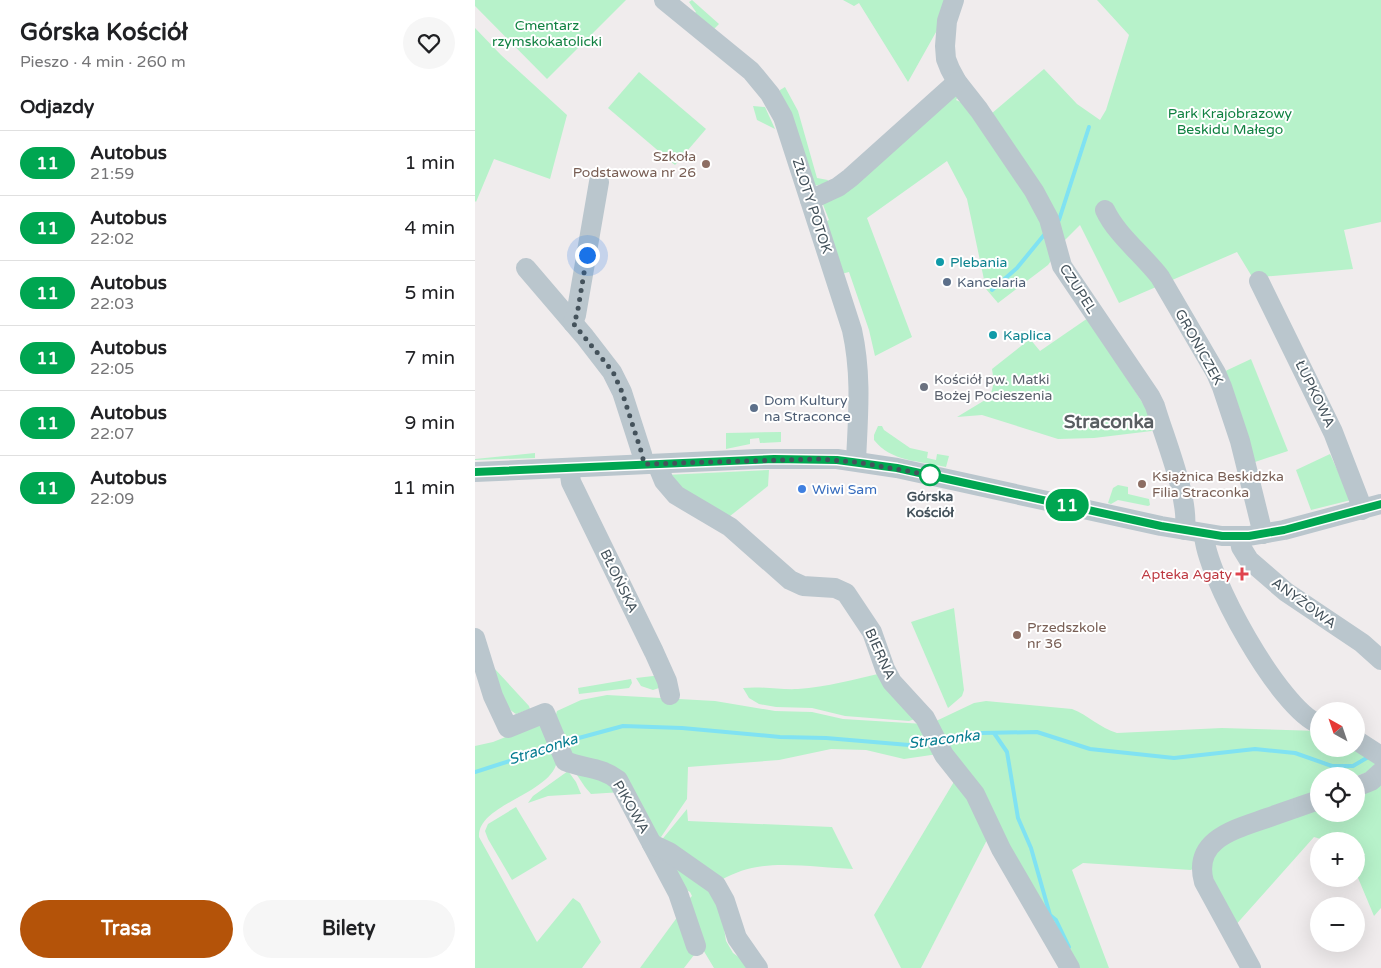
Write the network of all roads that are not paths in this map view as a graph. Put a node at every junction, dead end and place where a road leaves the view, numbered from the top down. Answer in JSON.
{"nodes":[{"id":1,"x":663,"y":0,"type":"edge"},
{"id":2,"x":954,"y":0,"type":"edge"},
{"id":3,"x":957,"y":82,"type":"junction"},
{"id":4,"x":599,"y":182,"type":"dead end"},
{"id":5,"x":809,"y":200,"type":"junction"},
{"id":6,"x":1105,"y":210,"type":"dead end"},
{"id":7,"x":526,"y":268,"type":"dead end"},
{"id":8,"x":1259,"y":281,"type":"dead end"},
{"id":9,"x":573,"y":323,"type":"junction"},
{"id":10,"x":856,"y":462,"type":"junction"},
{"id":11,"x":651,"y":464,"type":"junction"},
{"id":12,"x":569,"y":468,"type":"junction"},
{"id":13,"x":475,"y":472,"type":"edge"},
{"id":14,"x":1381,"y":504,"type":"edge"},
{"id":15,"x":1362,"y":510,"type":"junction"},
{"id":16,"x":1195,"y":532,"type":"junction"},
{"id":17,"x":1263,"y":534,"type":"junction"},
{"id":18,"x":1239,"y":536,"type":"junction"},
{"id":19,"x":475,"y":638,"type":"edge"},
{"id":20,"x":1381,"y":660,"type":"edge"},
{"id":21,"x":670,"y":695,"type":"dead end"},
{"id":22,"x":1310,"y":719,"type":"edge"},
{"id":23,"x":1381,"y":772,"type":"edge"},
{"id":24,"x":1365,"y":783,"type":"edge"},
{"id":25,"x":1310,"y":803,"type":"edge"},
{"id":26,"x":652,"y":844,"type":"junction"},
{"id":27,"x":696,"y":946,"type":"dead end"},
{"id":28,"x":758,"y":968,"type":"edge"},
{"id":29,"x":1070,"y":968,"type":"edge"},
{"id":30,"x":1251,"y":968,"type":"edge"}],
"edges":[{"from":1,"to":5,"type":"street","name":"ZŁOTY POTOK"},
{"from":2,"to":3,"type":"street","name":"CZUPEL"},
{"from":3,"to":5,"type":"street"},
{"from":3,"to":16,"type":"street","name":"CZUPEL"},
{"from":4,"to":9,"type":"street"},
{"from":5,"to":10,"type":"street","name":"ZŁOTY POTOK"},
{"from":6,"to":17,"type":"street","name":"GRONICZEK"},
{"from":7,"to":9,"type":"street","name":"BIERNA"},
{"from":8,"to":15,"type":"street","name":"ŁUPKOWA"},
{"from":9,"to":11,"type":"street","name":"BIERNA"},
{"from":10,"to":11,"type":"street"},
{"from":10,"to":16,"type":"street"},
{"from":11,"to":12,"type":"street"},
{"from":11,"to":29,"type":"street","name":"BIERNA"},
{"from":12,"to":13,"type":"street"},
{"from":12,"to":21,"type":"street","name":"BŁOŃSKA"},
{"from":14,"to":15,"type":"street"},
{"from":15,"to":17,"type":"street"},
{"from":16,"to":18,"type":"street"},
{"from":16,"to":22,"type":"street","name":"CZUPEL"},
{"from":17,"to":18,"type":"street"},
{"from":18,"to":20,"type":"street","name":"ANYŻOWA"},
{"from":19,"to":26,"type":"street","name":"PIKOWA"},
{"from":23,"to":24,"type":"street"},
{"from":25,"to":30,"type":"street"},
{"from":26,"to":27,"type":"street","name":"PIKOWA"},
{"from":26,"to":28,"type":"street"}]}
